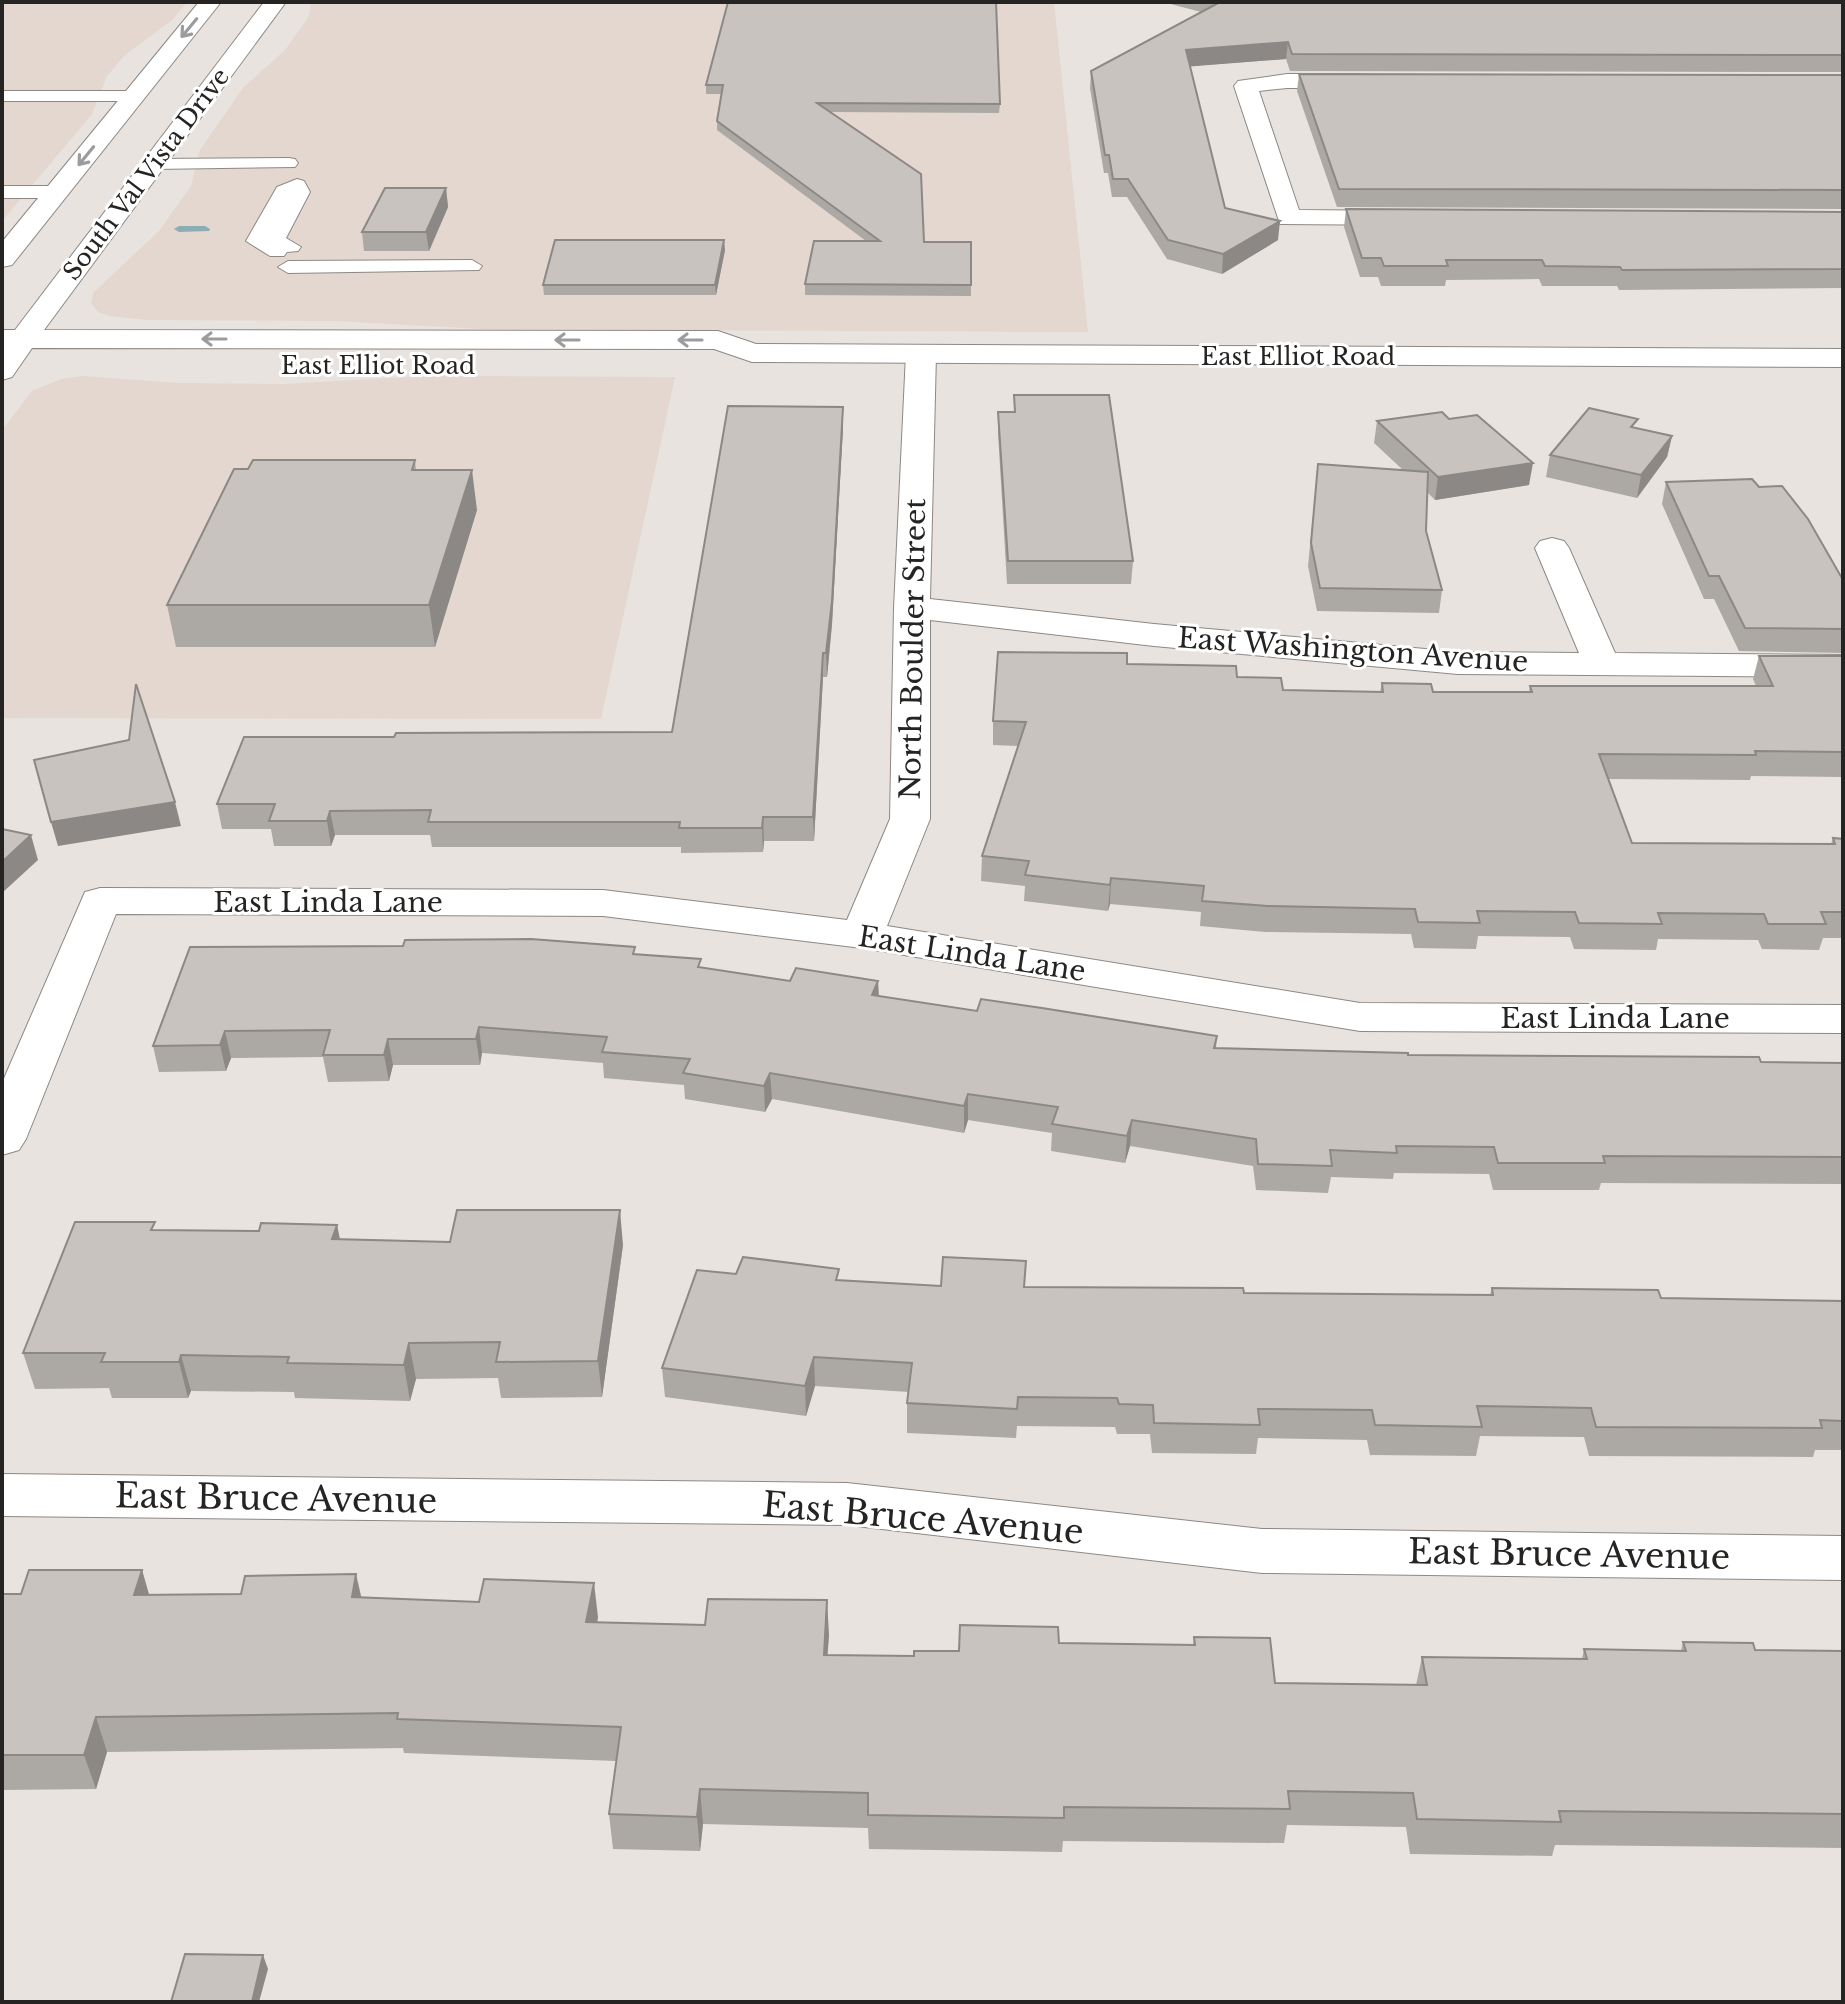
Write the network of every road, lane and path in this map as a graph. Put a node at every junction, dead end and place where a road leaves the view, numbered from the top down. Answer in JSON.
{"nodes":[{"id":1,"x":210,"y":2,"type":"edge"},
{"id":2,"x":275,"y":2,"type":"edge"},
{"id":3,"x":1383,"y":81,"type":"edge"},
{"id":4,"x":2,"y":96,"type":"edge"},
{"id":5,"x":133,"y":96,"type":"junction"},
{"id":6,"x":289,"y":163,"type":"dead end"},
{"id":7,"x":154,"y":164,"type":"junction"},
{"id":8,"x":2,"y":192,"type":"edge"},
{"id":9,"x":56,"y":192,"type":"junction"},
{"id":10,"x":1432,"y":219,"type":"edge"},
{"id":11,"x":284,"y":255,"type":"junction"},
{"id":12,"x":2,"y":259,"type":"edge"},
{"id":13,"x":509,"y":340,"type":"junction"},
{"id":14,"x":752,"y":353,"type":"junction"},
{"id":15,"x":9,"y":354,"type":"edge"},
{"id":16,"x":921,"y":354,"type":"junction"},
{"id":17,"x":1843,"y":358,"type":"edge"},
{"id":18,"x":340,"y":365,"type":"junction"},
{"id":19,"x":1552,"y":548,"type":"dead end"},
{"id":20,"x":912,"y":608,"type":"junction"},
{"id":21,"x":1602,"y":664,"type":"junction"},
{"id":22,"x":1843,"y":666,"type":"edge"},
{"id":23,"x":862,"y":935,"type":"junction"},
{"id":24,"x":1843,"y":1019,"type":"edge"},
{"id":25,"x":5,"y":1127,"type":"edge"},
{"id":26,"x":2,"y":1495,"type":"edge"},
{"id":27,"x":1843,"y":1558,"type":"edge"}],
"edges":[{"from":1,"to":5,"type":"street","name":"South Val Vista Drive","one_way":true},
{"from":2,"to":7,"type":"street","name":"South Val Vista Drive"},
{"from":3,"to":10,"type":"street"},
{"from":4,"to":5,"type":"lane"},
{"from":5,"to":9,"type":"street","name":"South Val Vista Drive","one_way":true},
{"from":6,"to":7,"type":"lane"},
{"from":7,"to":15,"type":"street","name":"South Val Vista Drive"},
{"from":8,"to":9,"type":"lane"},
{"from":9,"to":12,"type":"street","name":"South Val Vista Drive"},
{"from":11,"to":11,"type":"lane"},
{"from":11,"to":11,"type":"lane"},
{"from":14,"to":13,"type":"street","name":"East Elliot Road","one_way":true},
{"from":13,"to":15,"type":"street","name":"East Elliot Road","one_way":true},
{"from":13,"to":18,"type":"street"},
{"from":14,"to":16,"type":"street","name":"East Elliot Road"},
{"from":14,"to":18,"type":"street","name":"East Elliot Road"},
{"from":15,"to":18,"type":"street","name":"East Elliot Road"},
{"from":16,"to":17,"type":"street","name":"East Elliot Road"},
{"from":16,"to":20,"type":"street","name":"North Boulder Street"},
{"from":19,"to":21,"type":"street"},
{"from":20,"to":21,"type":"street","name":"East Washington Avenue"},
{"from":20,"to":23,"type":"street","name":"North Boulder Street"},
{"from":21,"to":22,"type":"street","name":"East Washington Avenue"},
{"from":23,"to":24,"type":"street","name":"East Linda Lane"},
{"from":23,"to":25,"type":"street","name":"East Linda Lane"},
{"from":26,"to":27,"type":"street","name":"East Bruce Avenue"}]}
